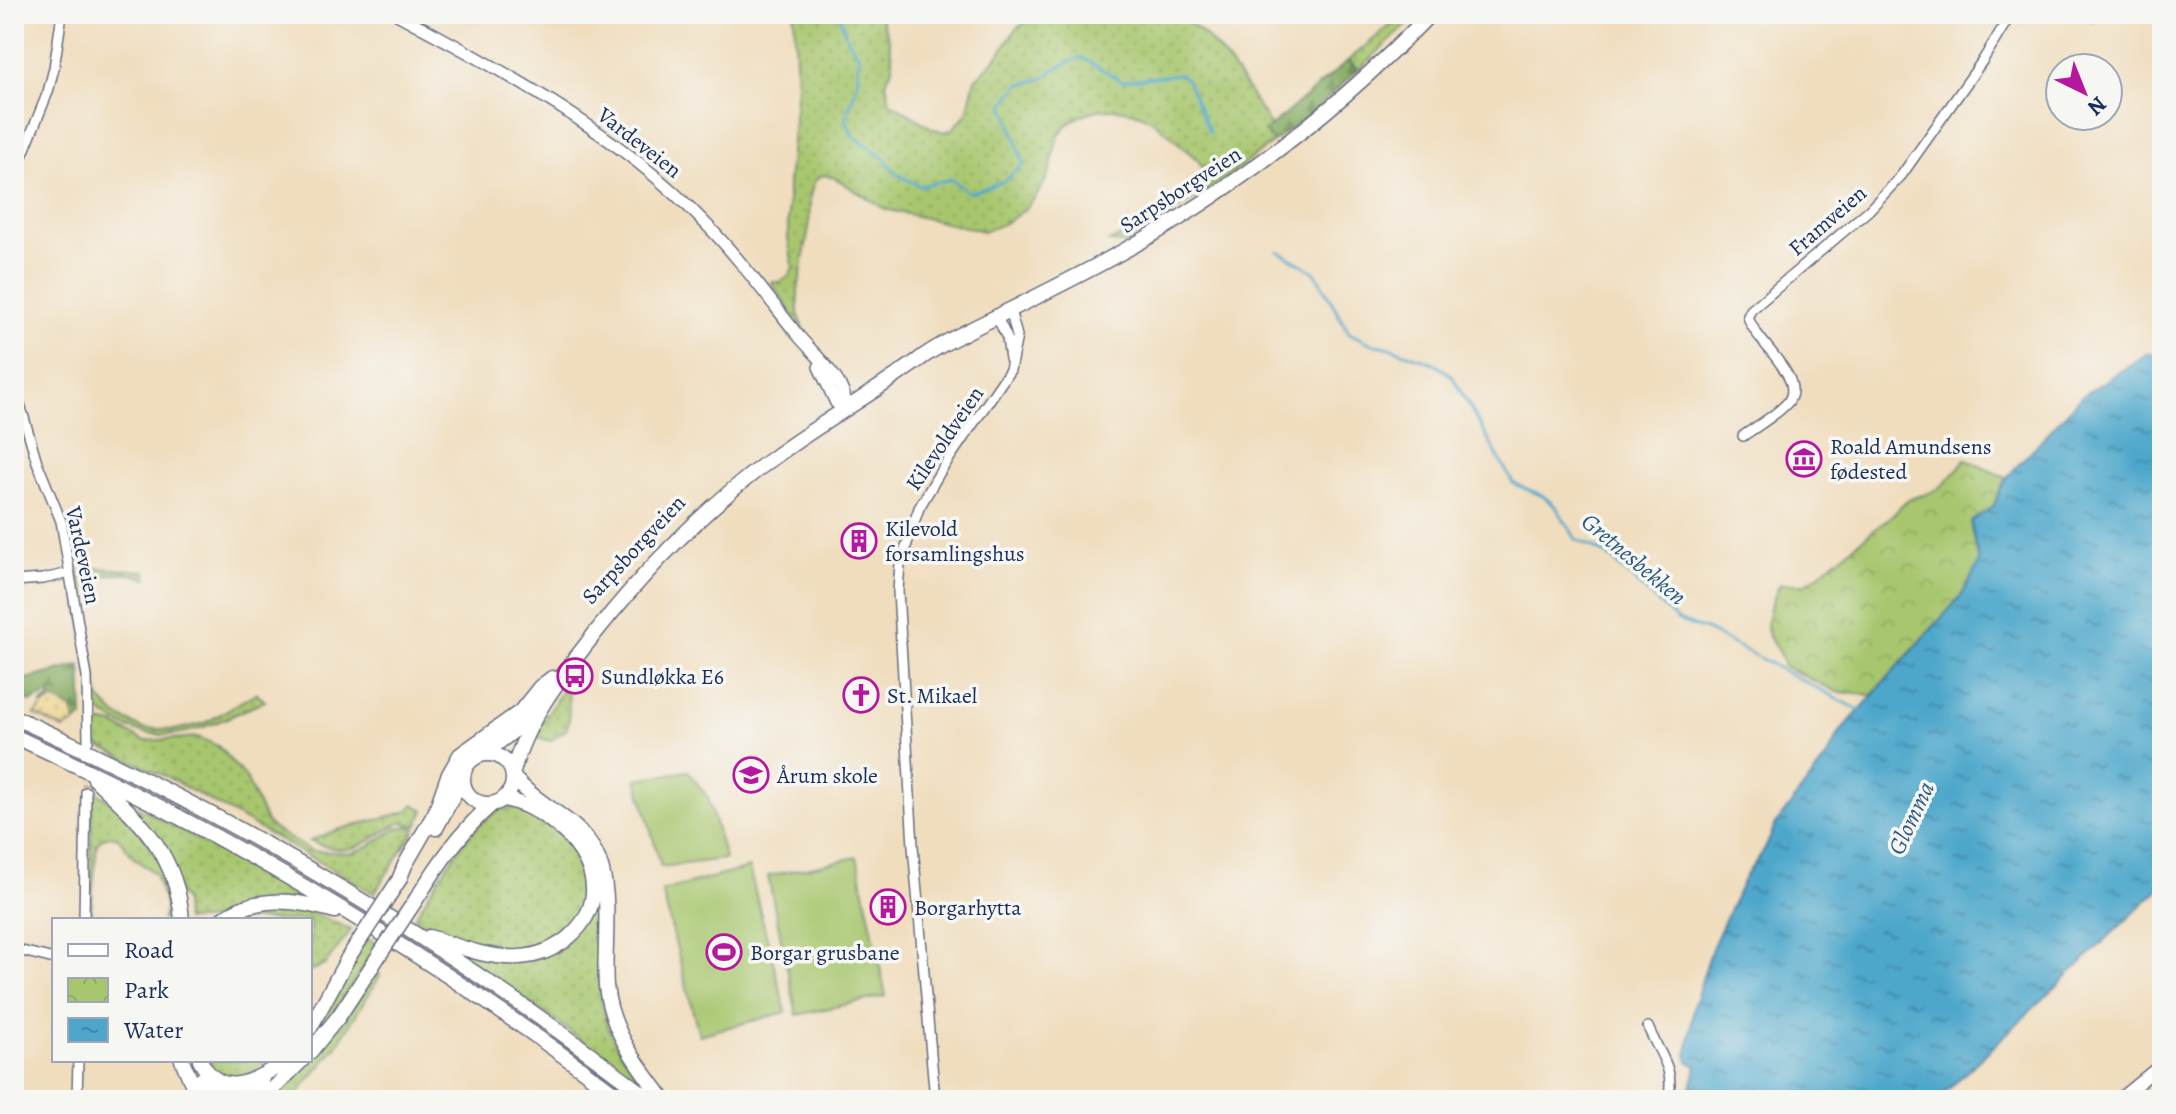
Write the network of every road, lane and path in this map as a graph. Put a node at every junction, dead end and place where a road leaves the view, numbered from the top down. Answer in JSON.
{"nodes":[{"id":1,"x":62,"y":14,"type":"edge"},
{"id":2,"x":397,"y":14,"type":"edge"},
{"id":3,"x":1430,"y":14,"type":"edge"},
{"id":4,"x":2011,"y":14,"type":"edge"},
{"id":5,"x":14,"y":176,"type":"edge"},
{"id":6,"x":1004,"y":313,"type":"junction"},
{"id":7,"x":1010,"y":370,"type":"junction"},
{"id":8,"x":14,"y":384,"type":"edge"},
{"id":9,"x":843,"y":403,"type":"junction"},
{"id":10,"x":18,"y":409,"type":"edge"},
{"id":11,"x":1743,"y":436,"type":"dead end"},
{"id":12,"x":70,"y":573,"type":"junction"},
{"id":13,"x":14,"y":581,"type":"edge"},
{"id":14,"x":552,"y":678,"type":"junction"},
{"id":15,"x":14,"y":717,"type":"edge"},
{"id":16,"x":14,"y":736,"type":"edge"},
{"id":17,"x":88,"y":741,"type":"tunnel mouth"},
{"id":18,"x":485,"y":753,"type":"junction"},
{"id":19,"x":83,"y":768,"type":"junction"},
{"id":20,"x":513,"y":774,"type":"junction"},
{"id":21,"x":462,"y":779,"type":"junction"},
{"id":22,"x":86,"y":792,"type":"tunnel mouth"},
{"id":23,"x":498,"y":801,"type":"junction"},
{"id":24,"x":399,"y":880,"type":"junction"},
{"id":25,"x":352,"y":916,"type":"junction"},
{"id":26,"x":84,"y":918,"type":"edge"},
{"id":27,"x":182,"y":918,"type":"edge"},
{"id":28,"x":224,"y":918,"type":"edge"},
{"id":29,"x":410,"y":931,"type":"junction"},
{"id":30,"x":14,"y":949,"type":"edge"},
{"id":31,"x":52,"y":958,"type":"edge"},
{"id":32,"x":312,"y":1024,"type":"edge"},
{"id":33,"x":1648,"y":1027,"type":"dead end"},
{"id":34,"x":312,"y":1050,"type":"edge"},
{"id":35,"x":78,"y":1062,"type":"edge"},
{"id":36,"x":183,"y":1062,"type":"edge"},
{"id":37,"x":193,"y":1062,"type":"edge"},
{"id":38,"x":201,"y":1062,"type":"edge"},
{"id":39,"x":284,"y":1062,"type":"edge"},
{"id":40,"x":285,"y":1062,"type":"edge"},
{"id":41,"x":300,"y":1062,"type":"edge"},
{"id":42,"x":2162,"y":1064,"type":"edge"},
{"id":43,"x":77,"y":1100,"type":"edge"},
{"id":44,"x":199,"y":1100,"type":"edge"},
{"id":45,"x":225,"y":1100,"type":"edge"},
{"id":46,"x":236,"y":1100,"type":"edge"},
{"id":47,"x":262,"y":1100,"type":"edge"},
{"id":48,"x":623,"y":1100,"type":"edge"},
{"id":49,"x":651,"y":1100,"type":"edge"},
{"id":50,"x":664,"y":1100,"type":"edge"},
{"id":51,"x":935,"y":1100,"type":"edge"},
{"id":52,"x":1668,"y":1100,"type":"edge"},
{"id":53,"x":2118,"y":1100,"type":"edge"}],
"edges":[{"from":1,"to":5,"type":"street"},
{"from":2,"to":9,"type":"main road","name":"Vardeveien"},
{"from":3,"to":6,"type":"highway","name":"Sarpsborgveien"},
{"from":4,"to":11,"type":"street","name":"Framveien"},
{"from":6,"to":7,"type":"street"},
{"from":6,"to":7,"type":"street","name":"Kilevoldveien"},
{"from":6,"to":9,"type":"highway","name":"Sarpsborgveien"},
{"from":7,"to":51,"type":"street","name":"Kilevoldveien"},
{"from":8,"to":10,"type":"street","name":"Vardeveien"},
{"from":9,"to":14,"type":"highway","name":"Sarpsborgveien"},
{"from":9,"to":20,"type":"highway","name":"Sarpsborgveien"},
{"from":10,"to":12,"type":"street","name":"Vardeveien"},
{"from":12,"to":13,"type":"street"},
{"from":12,"to":17,"type":"street","name":"Vardeveien"},
{"from":14,"to":18,"type":"highway","name":"Sarpsborgveien"},
{"from":14,"to":24,"type":"highway"},
{"from":15,"to":29,"type":"highway"},
{"from":16,"to":19,"type":"highway"},
{"from":18,"to":20,"type":"highway"},
{"from":18,"to":21,"type":"highway"},
{"from":19,"to":25,"type":"highway"},
{"from":19,"to":27,"type":"highway"},
{"from":20,"to":23,"type":"highway"},
{"from":20,"to":50,"type":"highway"},
{"from":21,"to":23,"type":"highway"},
{"from":21,"to":24,"type":"highway"},
{"from":22,"to":26,"type":"street"},
{"from":23,"to":29,"type":"highway"},
{"from":23,"to":34,"type":"highway","bridge":true},
{"from":24,"to":32,"type":"highway","bridge":true},
{"from":25,"to":28,"type":"highway"},
{"from":25,"to":48,"type":"highway"},
{"from":29,"to":49,"type":"highway"},
{"from":30,"to":31,"type":"street"},
{"from":33,"to":52,"type":"street"},
{"from":35,"to":43,"type":"street"},
{"from":36,"to":44,"type":"highway"},
{"from":37,"to":45,"type":"highway"},
{"from":38,"to":39,"type":"highway"},
{"from":40,"to":46,"type":"highway"},
{"from":41,"to":47,"type":"highway"},
{"from":42,"to":53,"type":"main road"}]}
